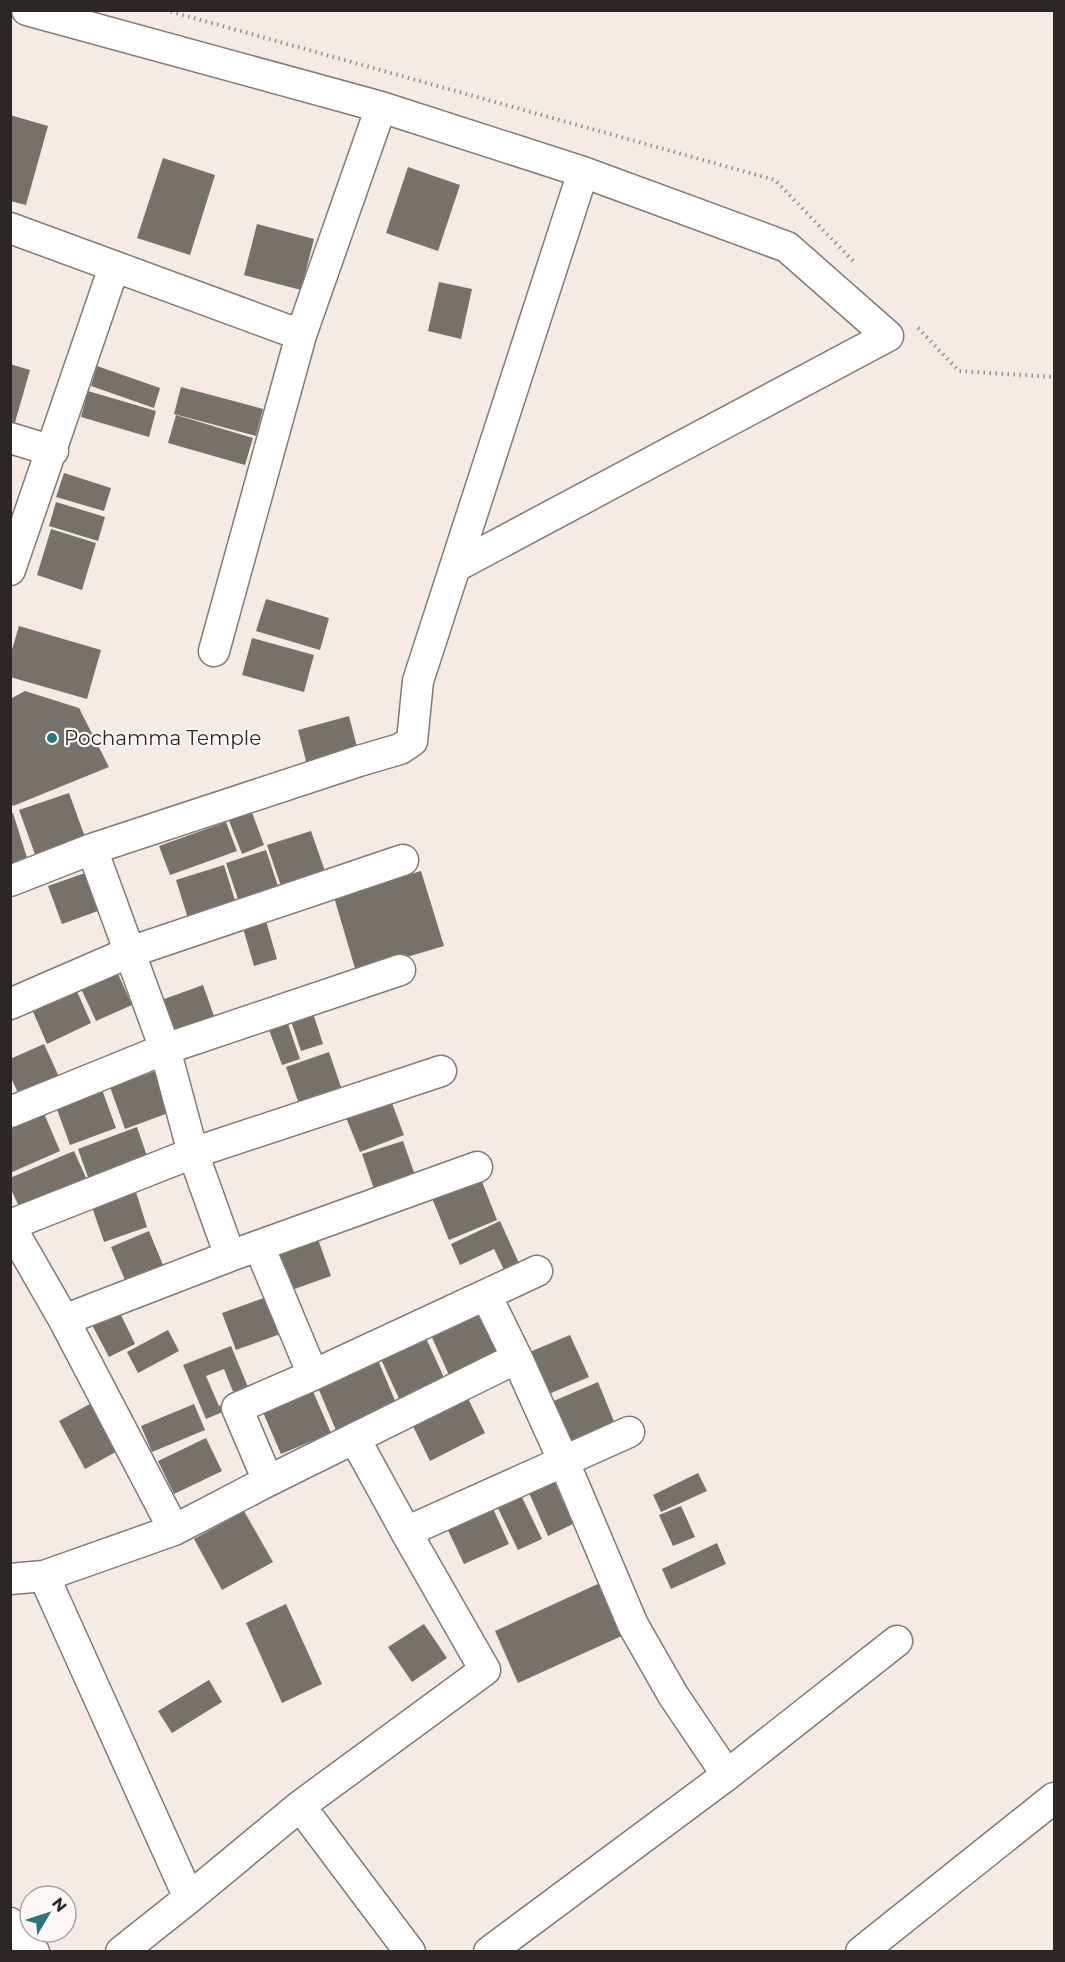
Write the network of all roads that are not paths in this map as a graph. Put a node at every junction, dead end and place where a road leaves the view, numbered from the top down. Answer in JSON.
{"nodes":[{"id":1,"x":27,"y":10,"type":"edge"},
{"id":2,"x":381,"y":108,"type":"junction"},
{"id":3,"x":583,"y":172,"type":"junction"},
{"id":4,"x":10,"y":228,"type":"edge"},
{"id":5,"x":114,"y":267,"type":"junction"},
{"id":6,"x":300,"y":335,"type":"junction"},
{"id":7,"x":10,"y":438,"type":"edge"},
{"id":8,"x":52,"y":452,"type":"junction"},
{"id":9,"x":455,"y":567,"type":"junction"},
{"id":10,"x":10,"y":570,"type":"edge"},
{"id":11,"x":214,"y":651,"type":"dead end"},
{"id":12,"x":92,"y":849,"type":"junction"},
{"id":13,"x":403,"y":860,"type":"dead end"},
{"id":14,"x":10,"y":881,"type":"edge"},
{"id":15,"x":130,"y":952,"type":"junction"},
{"id":16,"x":400,"y":970,"type":"dead end"},
{"id":17,"x":10,"y":1004,"type":"edge"},
{"id":18,"x":165,"y":1049,"type":"junction"},
{"id":19,"x":441,"y":1071,"type":"dead end"},
{"id":20,"x":10,"y":1112,"type":"edge"},
{"id":21,"x":193,"y":1153,"type":"junction"},
{"id":22,"x":477,"y":1167,"type":"dead end"},
{"id":23,"x":10,"y":1225,"type":"edge"},
{"id":24,"x":259,"y":1246,"type":"junction"},
{"id":25,"x":230,"y":1256,"type":"junction"},
{"id":26,"x":537,"y":1271,"type":"dead end"},
{"id":27,"x":486,"y":1295,"type":"junction"},
{"id":28,"x":64,"y":1320,"type":"junction"},
{"id":29,"x":517,"y":1358,"type":"junction"},
{"id":30,"x":314,"y":1375,"type":"junction"},
{"id":31,"x":629,"y":1432,"type":"dead end"},
{"id":32,"x":355,"y":1439,"type":"junction"},
{"id":33,"x":564,"y":1462,"type":"junction"},
{"id":34,"x":268,"y":1481,"type":"junction"},
{"id":35,"x":174,"y":1530,"type":"junction"},
{"id":36,"x":406,"y":1533,"type":"junction"},
{"id":37,"x":45,"y":1576,"type":"junction"},
{"id":38,"x":10,"y":1579,"type":"edge"},
{"id":39,"x":897,"y":1641,"type":"dead end"},
{"id":40,"x":727,"y":1775,"type":"junction"},
{"id":41,"x":1054,"y":1798,"type":"edge"},
{"id":42,"x":300,"y":1806,"type":"junction"},
{"id":43,"x":189,"y":1898,"type":"junction"},
{"id":44,"x":10,"y":1923,"type":"edge"},
{"id":45,"x":34,"y":1952,"type":"edge"},
{"id":46,"x":121,"y":1952,"type":"edge"},
{"id":47,"x":410,"y":1952,"type":"edge"},
{"id":48,"x":489,"y":1952,"type":"edge"},
{"id":49,"x":861,"y":1952,"type":"edge"}],
"edges":[{"from":1,"to":2,"type":"street"},
{"from":2,"to":3,"type":"street"},
{"from":2,"to":6,"type":"street"},
{"from":3,"to":9,"type":"street"},
{"from":3,"to":9,"type":"street"},
{"from":4,"to":5,"type":"street"},
{"from":5,"to":6,"type":"street"},
{"from":5,"to":8,"type":"street"},
{"from":6,"to":11,"type":"street"},
{"from":7,"to":8,"type":"street"},
{"from":8,"to":10,"type":"street"},
{"from":9,"to":12,"type":"street"},
{"from":12,"to":14,"type":"street"},
{"from":12,"to":15,"type":"street"},
{"from":13,"to":15,"type":"street"},
{"from":15,"to":17,"type":"street"},
{"from":15,"to":18,"type":"street"},
{"from":16,"to":18,"type":"street"},
{"from":18,"to":20,"type":"street"},
{"from":18,"to":21,"type":"street"},
{"from":19,"to":21,"type":"street"},
{"from":21,"to":23,"type":"street"},
{"from":21,"to":25,"type":"street"},
{"from":22,"to":24,"type":"street"},
{"from":23,"to":28,"type":"street"},
{"from":24,"to":25,"type":"street"},
{"from":24,"to":30,"type":"street"},
{"from":25,"to":28,"type":"street"},
{"from":26,"to":27,"type":"street"},
{"from":27,"to":29,"type":"street"},
{"from":27,"to":30,"type":"street"},
{"from":28,"to":35,"type":"street"},
{"from":29,"to":32,"type":"street"},
{"from":29,"to":33,"type":"street"},
{"from":30,"to":34,"type":"street"},
{"from":31,"to":33,"type":"street"},
{"from":32,"to":34,"type":"street"},
{"from":32,"to":36,"type":"street"},
{"from":33,"to":36,"type":"street"},
{"from":33,"to":40,"type":"street"},
{"from":34,"to":35,"type":"street"},
{"from":35,"to":37,"type":"street"},
{"from":36,"to":42,"type":"street"},
{"from":37,"to":38,"type":"street"},
{"from":37,"to":43,"type":"street"},
{"from":39,"to":40,"type":"street"},
{"from":40,"to":48,"type":"street"},
{"from":41,"to":49,"type":"street"},
{"from":42,"to":43,"type":"street"},
{"from":42,"to":47,"type":"street"},
{"from":43,"to":46,"type":"street"},
{"from":44,"to":45,"type":"street"}]}
